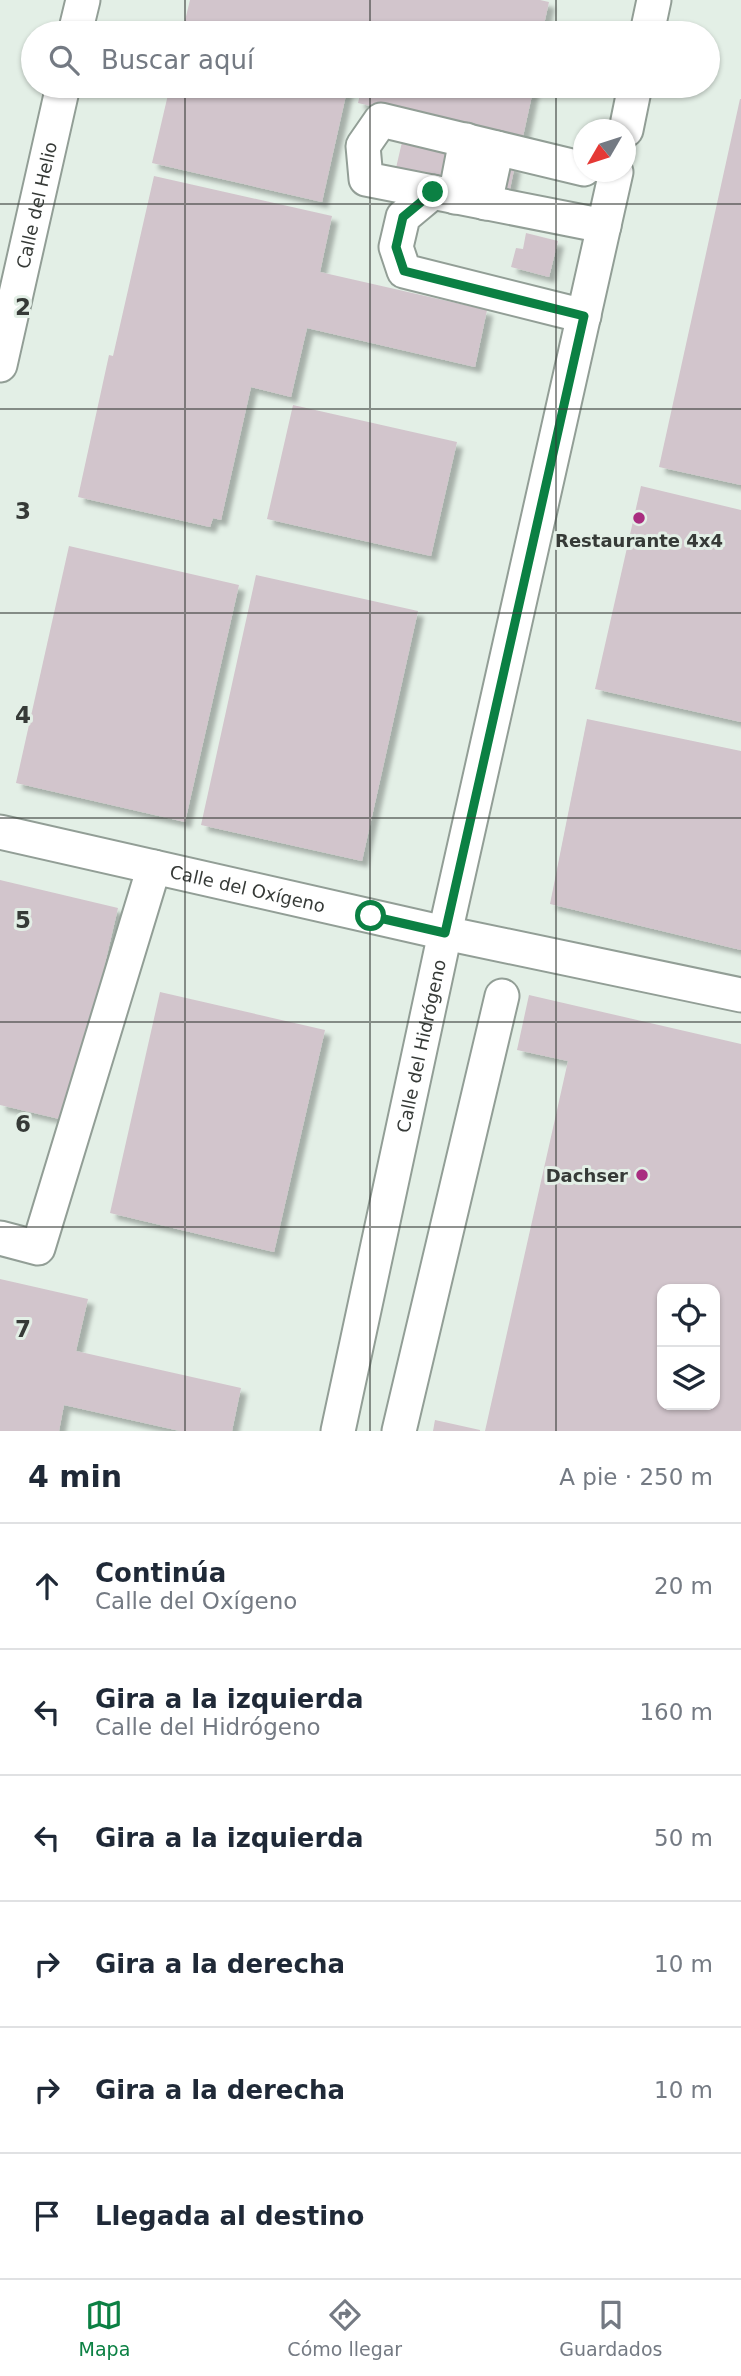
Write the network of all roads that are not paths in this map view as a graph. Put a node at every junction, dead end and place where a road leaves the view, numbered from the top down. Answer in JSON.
{"nodes":[{"id":1,"x":83,"y":0,"type":"edge"},
{"id":2,"x":654,"y":0,"type":"edge"},
{"id":3,"x":78,"y":21,"type":"edge"},
{"id":4,"x":650,"y":21,"type":"edge"},
{"id":5,"x":60,"y":98,"type":"edge"},
{"id":6,"x":632,"y":98,"type":"edge"},
{"id":7,"x":628,"y":119,"type":"edge"},
{"id":8,"x":482,"y":144,"type":"junction"},
{"id":9,"x":573,"y":167,"type":"edge"},
{"id":10,"x":608,"y":182,"type":"edge"},
{"id":11,"x":458,"y":197,"type":"junction"},
{"id":12,"x":604,"y":226,"type":"junction"},
{"id":13,"x":584,"y":316,"type":"junction"},
{"id":14,"x":0,"y":365,"type":"edge"},
{"id":15,"x":0,"y":832,"type":"edge"},
{"id":16,"x":154,"y":867,"type":"junction"},
{"id":17,"x":445,"y":933,"type":"junction"},
{"id":18,"x":741,"y":995,"type":"edge"},
{"id":19,"x":502,"y":996,"type":"dead end"},
{"id":20,"x":0,"y":1238,"type":"edge"},
{"id":21,"x":338,"y":1431,"type":"edge"},
{"id":22,"x":399,"y":1431,"type":"edge"}],
"edges":[{"from":1,"to":3,"type":"street"},
{"from":2,"to":4,"type":"street"},
{"from":5,"to":14,"type":"street","name":"Calle del Helio"},
{"from":6,"to":7,"type":"street"},
{"from":8,"to":9,"type":"street"},
{"from":8,"to":11,"type":"street"},
{"from":8,"to":11,"type":"street"},
{"from":10,"to":12,"type":"street","name":"Calle del Hidrógeno"},
{"from":11,"to":12,"type":"street"},
{"from":11,"to":13,"type":"street"},
{"from":12,"to":13,"type":"street","name":"Calle del Hidrógeno"},
{"from":13,"to":17,"type":"street","name":"Calle del Hidrógeno"},
{"from":15,"to":16,"type":"street","name":"Calle del Oxígeno"},
{"from":16,"to":17,"type":"street","name":"Calle del Oxígeno"},
{"from":16,"to":20,"type":"street"},
{"from":17,"to":18,"type":"street","name":"Calle del Oxígeno"},
{"from":17,"to":21,"type":"street","name":"Calle del Hidrógeno"},
{"from":19,"to":22,"type":"street"}]}
